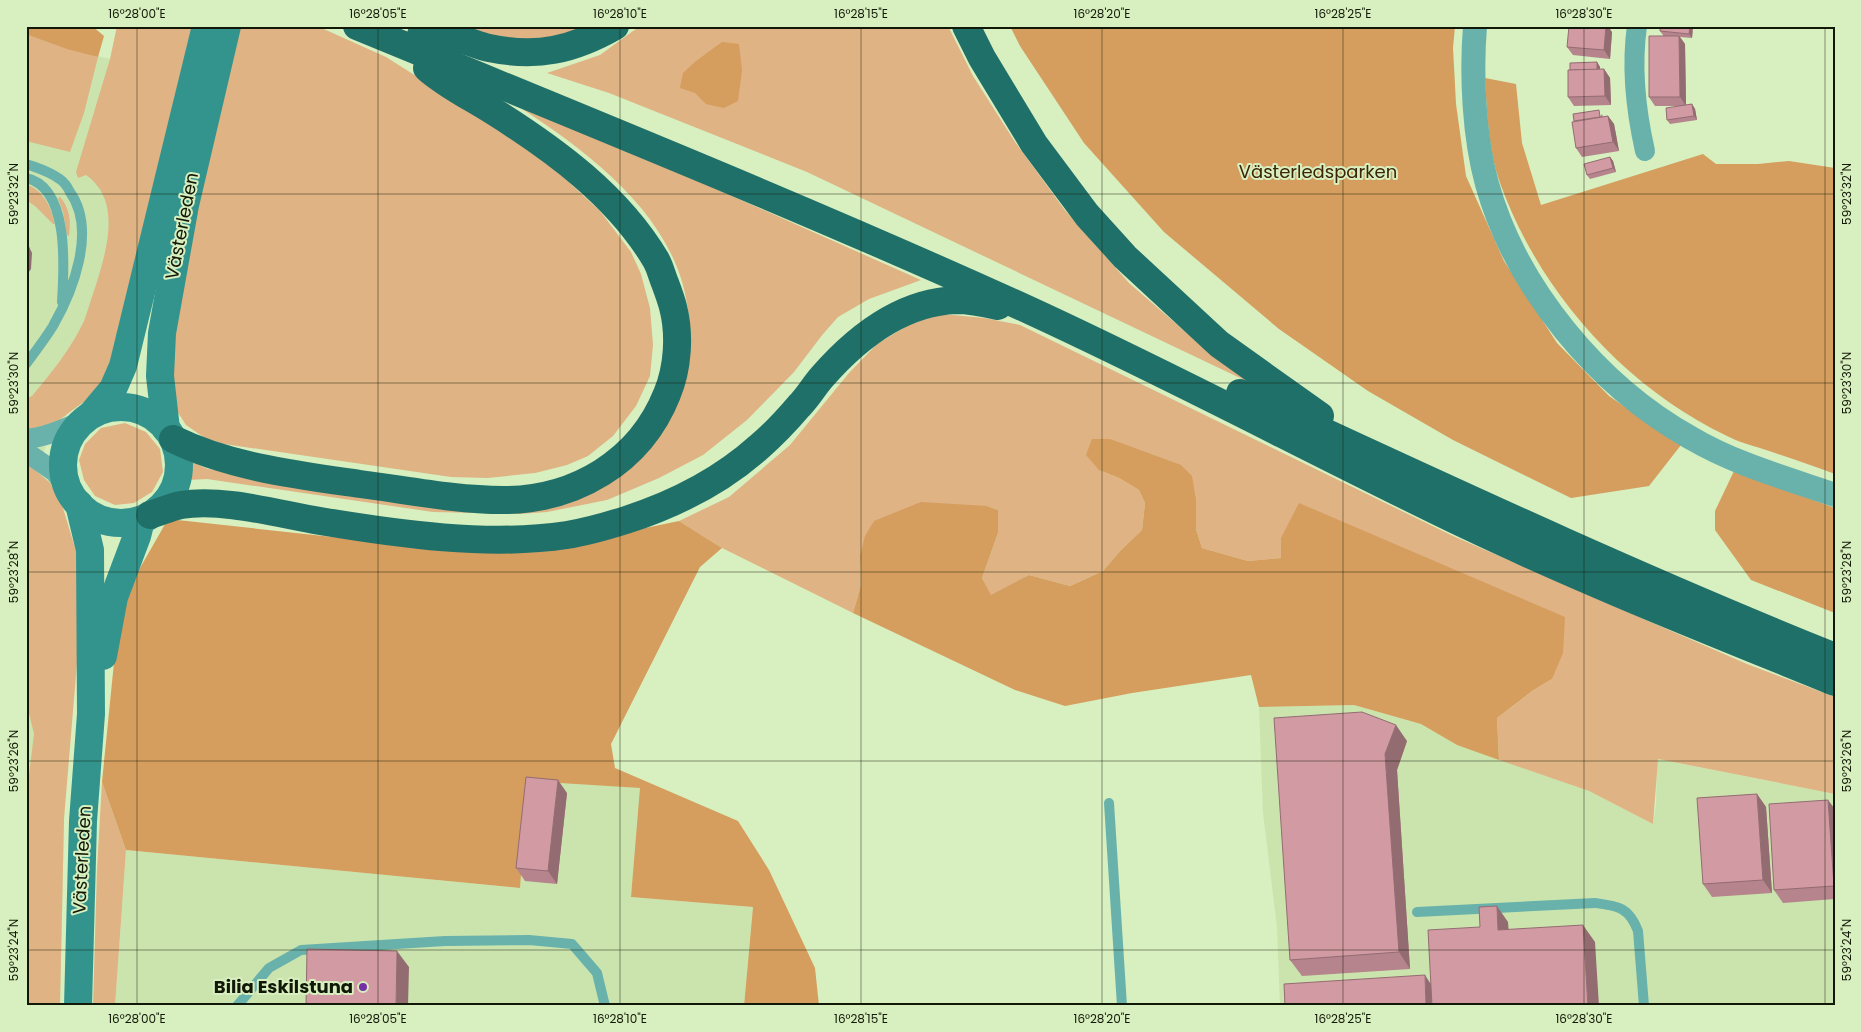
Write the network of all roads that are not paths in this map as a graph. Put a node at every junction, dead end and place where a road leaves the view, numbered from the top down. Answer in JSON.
{"nodes":[{"id":1,"x":206,"y":26,"type":"edge"},
{"id":2,"x":227,"y":26,"type":"edge"},
{"id":3,"x":357,"y":26,"type":"edge"},
{"id":4,"x":615,"y":26,"type":"edge"},
{"id":5,"x":966,"y":26,"type":"edge"},
{"id":6,"x":1475,"y":26,"type":"edge"},
{"id":7,"x":1637,"y":26,"type":"edge"},
{"id":8,"x":406,"y":35,"type":"edge"},
{"id":9,"x":1645,"y":152,"type":"dead end"},
{"id":10,"x":26,"y":164,"type":"edge"},
{"id":11,"x":26,"y":178,"type":"edge"},
{"id":12,"x":62,"y":308,"type":"junction"},
{"id":13,"x":1034,"y":312,"type":"junction"},
{"id":14,"x":26,"y":364,"type":"edge"},
{"id":15,"x":88,"y":417,"type":"junction"},
{"id":16,"x":170,"y":434,"type":"junction"},
{"id":17,"x":26,"y":438,"type":"edge"},
{"id":18,"x":1346,"y":442,"type":"junction"},
{"id":19,"x":26,"y":452,"type":"edge"},
{"id":20,"x":1835,"y":495,"type":"edge"},
{"id":21,"x":74,"y":498,"type":"junction"},
{"id":22,"x":146,"y":517,"type":"junction"},
{"id":23,"x":1835,"y":657,"type":"edge"},
{"id":24,"x":1835,"y":682,"type":"edge"},
{"id":25,"x":91,"y":714,"type":"junction"},
{"id":26,"x":1109,"y":803,"type":"dead end"},
{"id":27,"x":1417,"y":912,"type":"dead end"},
{"id":28,"x":78,"y":1006,"type":"edge"},
{"id":29,"x":238,"y":1006,"type":"edge"},
{"id":30,"x":605,"y":1006,"type":"edge"},
{"id":31,"x":1122,"y":1006,"type":"edge"},
{"id":32,"x":1644,"y":1006,"type":"edge"}],
"edges":[{"from":1,"to":15,"type":"main road","name":"Västerleden"},
{"from":2,"to":16,"type":"main road","name":"Västerleden"},
{"from":3,"to":8,"type":"highway"},
{"from":4,"to":8,"type":"highway"},
{"from":5,"to":18,"type":"highway"},
{"from":6,"to":20,"type":"street"},
{"from":7,"to":9,"type":"street"},
{"from":8,"to":13,"type":"highway"},
{"from":8,"to":16,"type":"highway"},
{"from":8,"to":18,"type":"highway"},
{"from":10,"to":12,"type":"lane"},
{"from":11,"to":12,"type":"lane"},
{"from":12,"to":14,"type":"lane"},
{"from":13,"to":22,"type":"highway"},
{"from":13,"to":24,"type":"highway"},
{"from":15,"to":16,"type":"main road"},
{"from":15,"to":17,"type":"street"},
{"from":15,"to":21,"type":"main road"},
{"from":16,"to":22,"type":"main road"},
{"from":18,"to":23,"type":"highway"},
{"from":19,"to":21,"type":"street"},
{"from":21,"to":22,"type":"main road"},
{"from":21,"to":25,"type":"main road","name":"Västerleden"},
{"from":22,"to":25,"type":"main road","name":"Västerleden"},
{"from":25,"to":28,"type":"main road","name":"Västerleden"},
{"from":26,"to":31,"type":"lane"},
{"from":27,"to":32,"type":"lane"},
{"from":29,"to":30,"type":"lane"}]}
